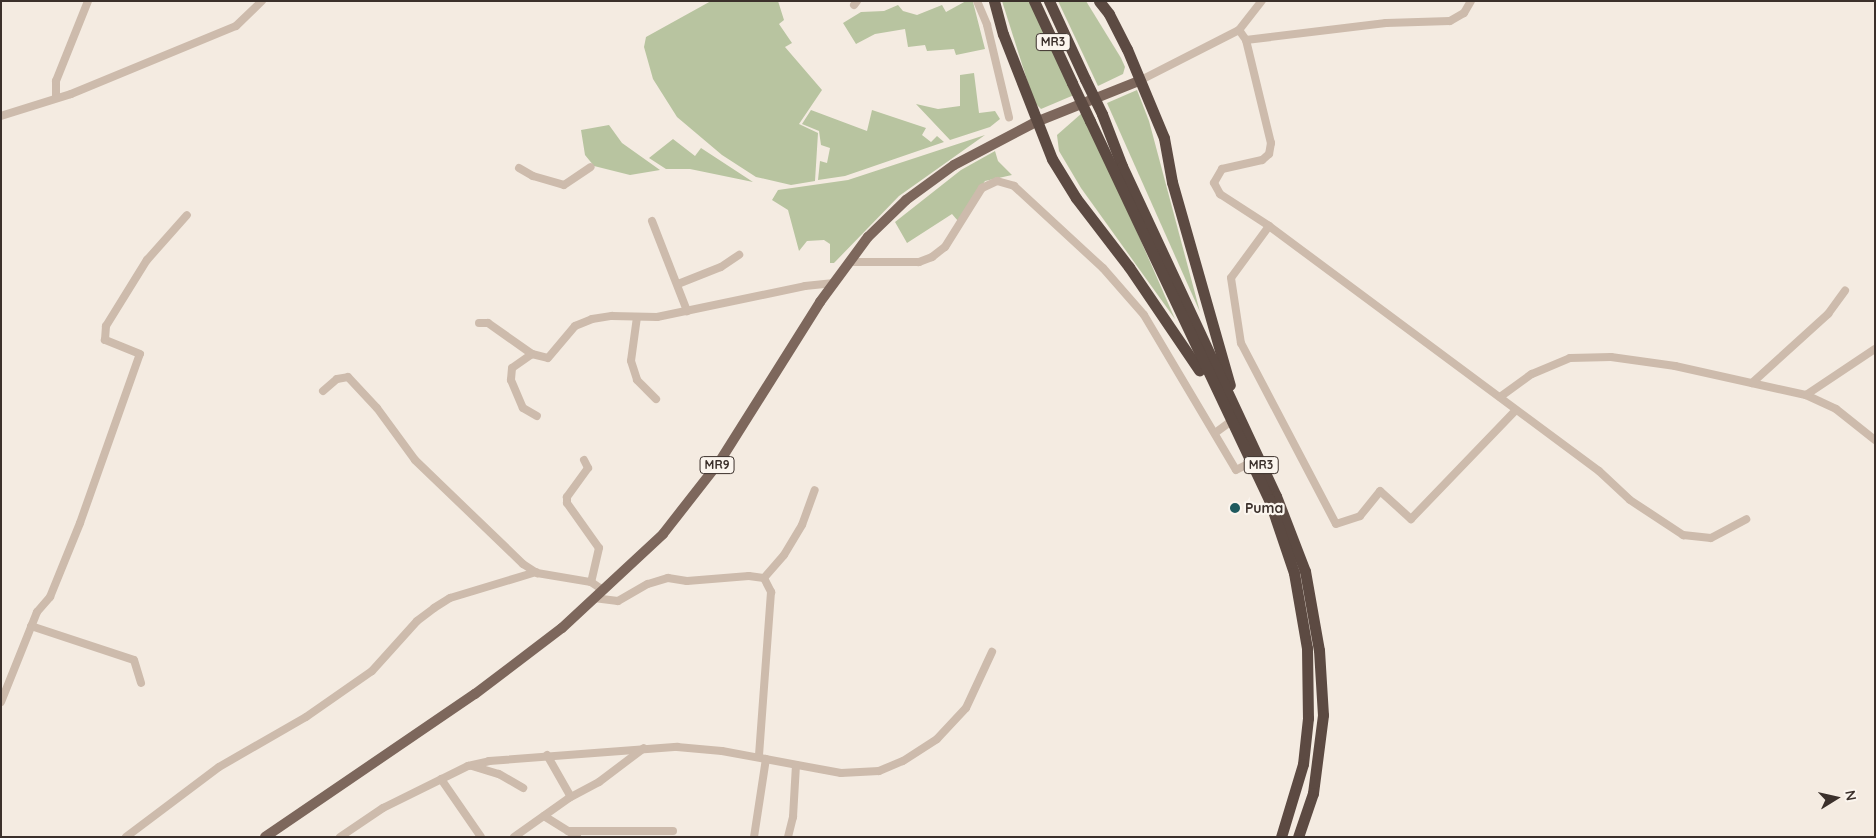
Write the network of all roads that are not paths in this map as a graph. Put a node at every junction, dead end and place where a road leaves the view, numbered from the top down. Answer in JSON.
{"nodes":[{"id":1,"x":88,"y":1,"type":"edge"},
{"id":2,"x":262,"y":1,"type":"edge"},
{"id":3,"x":977,"y":1,"type":"edge"},
{"id":4,"x":994,"y":1,"type":"edge"},
{"id":5,"x":1034,"y":1,"type":"edge"},
{"id":6,"x":1048,"y":1,"type":"edge"},
{"id":7,"x":1099,"y":1,"type":"edge"},
{"id":8,"x":1262,"y":1,"type":"edge"},
{"id":9,"x":1471,"y":1,"type":"edge"},
{"id":10,"x":1239,"y":30,"type":"junction"},
{"id":11,"x":1246,"y":40,"type":"junction"},
{"id":12,"x":1139,"y":81,"type":"junction"},
{"id":13,"x":56,"y":98,"type":"junction"},
{"id":14,"x":1,"y":116,"type":"edge"},
{"id":15,"x":1009,"y":117,"type":"dead end"},
{"id":16,"x":1036,"y":122,"type":"junction"},
{"id":17,"x":591,"y":167,"type":"dead end"},
{"id":18,"x":519,"y":168,"type":"dead end"},
{"id":19,"x":187,"y":215,"type":"dead end"},
{"id":20,"x":652,"y":221,"type":"dead end"},
{"id":21,"x":1269,"y":226,"type":"junction"},
{"id":22,"x":739,"y":255,"type":"dead end"},
{"id":23,"x":850,"y":262,"type":"junction"},
{"id":24,"x":678,"y":284,"type":"junction"},
{"id":25,"x":834,"y":284,"type":"junction"},
{"id":26,"x":1844,"y":291,"type":"dead end"},
{"id":27,"x":687,"y":311,"type":"junction"},
{"id":28,"x":637,"y":317,"type":"junction"},
{"id":29,"x":479,"y":323,"type":"dead end"},
{"id":30,"x":1875,"y":349,"type":"edge"},
{"id":31,"x":532,"y":354,"type":"junction"},
{"id":32,"x":1752,"y":383,"type":"junction"},
{"id":33,"x":323,"y":391,"type":"dead end"},
{"id":34,"x":1806,"y":395,"type":"junction"},
{"id":35,"x":1500,"y":397,"type":"junction"},
{"id":36,"x":656,"y":398,"type":"dead end"},
{"id":37,"x":1516,"y":410,"type":"junction"},
{"id":38,"x":537,"y":416,"type":"dead end"},
{"id":39,"x":1234,"y":421,"type":"junction"},
{"id":40,"x":1215,"y":433,"type":"junction"},
{"id":41,"x":1875,"y":440,"type":"edge"},
{"id":42,"x":584,"y":460,"type":"dead end"},
{"id":43,"x":1250,"y":463,"type":"junction"},
{"id":44,"x":815,"y":490,"type":"dead end"},
{"id":45,"x":1746,"y":519,"type":"dead end"},
{"id":46,"x":536,"y":572,"type":"junction"},
{"id":47,"x":764,"y":578,"type":"junction"},
{"id":48,"x":591,"y":582,"type":"junction"},
{"id":49,"x":603,"y":590,"type":"junction"},
{"id":50,"x":594,"y":598,"type":"junction"},
{"id":51,"x":31,"y":626,"type":"junction"},
{"id":52,"x":992,"y":652,"type":"dead end"},
{"id":53,"x":141,"y":683,"type":"dead end"},
{"id":54,"x":1,"y":702,"type":"edge"},
{"id":55,"x":644,"y":748,"type":"junction"},
{"id":56,"x":546,"y":755,"type":"junction"},
{"id":57,"x":762,"y":758,"type":"junction"},
{"id":58,"x":468,"y":766,"type":"junction"},
{"id":59,"x":796,"y":766,"type":"junction"},
{"id":60,"x":442,"y":779,"type":"junction"},
{"id":61,"x":523,"y":788,"type":"dead end"},
{"id":62,"x":571,"y":796,"type":"junction"},
{"id":63,"x":544,"y":816,"type":"junction"},
{"id":64,"x":673,"y":831,"type":"dead end"},
{"id":65,"x":568,"y":832,"type":"junction"},
{"id":66,"x":126,"y":837,"type":"edge"},
{"id":67,"x":265,"y":837,"type":"edge"},
{"id":68,"x":340,"y":837,"type":"edge"},
{"id":69,"x":481,"y":837,"type":"edge"},
{"id":70,"x":514,"y":837,"type":"edge"},
{"id":71,"x":577,"y":837,"type":"edge"},
{"id":72,"x":754,"y":837,"type":"edge"},
{"id":73,"x":788,"y":837,"type":"edge"},
{"id":74,"x":1281,"y":837,"type":"edge"},
{"id":75,"x":1298,"y":837,"type":"edge"}],
"edges":[{"from":1,"to":13,"type":"street"},
{"from":2,"to":13,"type":"street"},
{"from":3,"to":15,"type":"street"},
{"from":4,"to":16,"type":"highway"},
{"from":5,"to":39,"type":"highway","number":"MR3","bridge":true},
{"from":6,"to":39,"type":"highway","number":"MR3","bridge":true},
{"from":7,"to":12,"type":"highway"},
{"from":8,"to":10,"type":"street"},
{"from":9,"to":11,"type":"street"},
{"from":10,"to":11,"type":"street"},
{"from":10,"to":12,"type":"street"},
{"from":11,"to":21,"type":"street"},
{"from":12,"to":16,"type":"main road","number":"MR9"},
{"from":12,"to":39,"type":"highway"},
{"from":13,"to":14,"type":"street"},
{"from":16,"to":23,"type":"main road","number":"MR9"},
{"from":16,"to":39,"type":"highway"},
{"from":17,"to":18,"type":"street"},
{"from":19,"to":51,"type":"street"},
{"from":20,"to":24,"type":"street"},
{"from":21,"to":35,"type":"street"},
{"from":21,"to":37,"type":"street"},
{"from":22,"to":24,"type":"street"},
{"from":23,"to":25,"type":"main road","number":"MR9"},
{"from":23,"to":40,"type":"street"},
{"from":24,"to":27,"type":"street"},
{"from":25,"to":27,"type":"street"},
{"from":25,"to":49,"type":"main road","number":"MR9"},
{"from":26,"to":32,"type":"street"},
{"from":27,"to":28,"type":"street"},
{"from":28,"to":31,"type":"street"},
{"from":28,"to":36,"type":"street"},
{"from":29,"to":31,"type":"street"},
{"from":30,"to":34,"type":"street"},
{"from":31,"to":38,"type":"street"},
{"from":32,"to":34,"type":"street"},
{"from":32,"to":35,"type":"street"},
{"from":33,"to":46,"type":"street"},
{"from":34,"to":41,"type":"street"},
{"from":35,"to":37,"type":"street"},
{"from":37,"to":45,"type":"street"},
{"from":39,"to":40,"type":"street"},
{"from":39,"to":43,"type":"highway","number":"MR3"},
{"from":39,"to":75,"type":"highway","number":"MR3"},
{"from":40,"to":43,"type":"street"},
{"from":42,"to":48,"type":"street"},
{"from":43,"to":74,"type":"highway","number":"MR3"},
{"from":44,"to":47,"type":"street"},
{"from":46,"to":48,"type":"street"},
{"from":46,"to":66,"type":"street"},
{"from":47,"to":50,"type":"street"},
{"from":47,"to":57,"type":"street"},
{"from":48,"to":49,"type":"street"},
{"from":49,"to":50,"type":"main road","number":"MR9"},
{"from":50,"to":67,"type":"main road","number":"MR9"},
{"from":51,"to":53,"type":"street"},
{"from":51,"to":54,"type":"street"},
{"from":52,"to":59,"type":"street"},
{"from":55,"to":56,"type":"street"},
{"from":55,"to":57,"type":"street"},
{"from":55,"to":62,"type":"street"},
{"from":56,"to":58,"type":"street"},
{"from":56,"to":62,"type":"street"},
{"from":57,"to":59,"type":"street"},
{"from":57,"to":72,"type":"street"},
{"from":58,"to":60,"type":"street"},
{"from":58,"to":61,"type":"street"},
{"from":59,"to":73,"type":"street"},
{"from":60,"to":68,"type":"street"},
{"from":60,"to":69,"type":"street"},
{"from":62,"to":63,"type":"street"},
{"from":63,"to":65,"type":"street"},
{"from":63,"to":70,"type":"street"},
{"from":64,"to":65,"type":"street"},
{"from":65,"to":71,"type":"street"}]}
